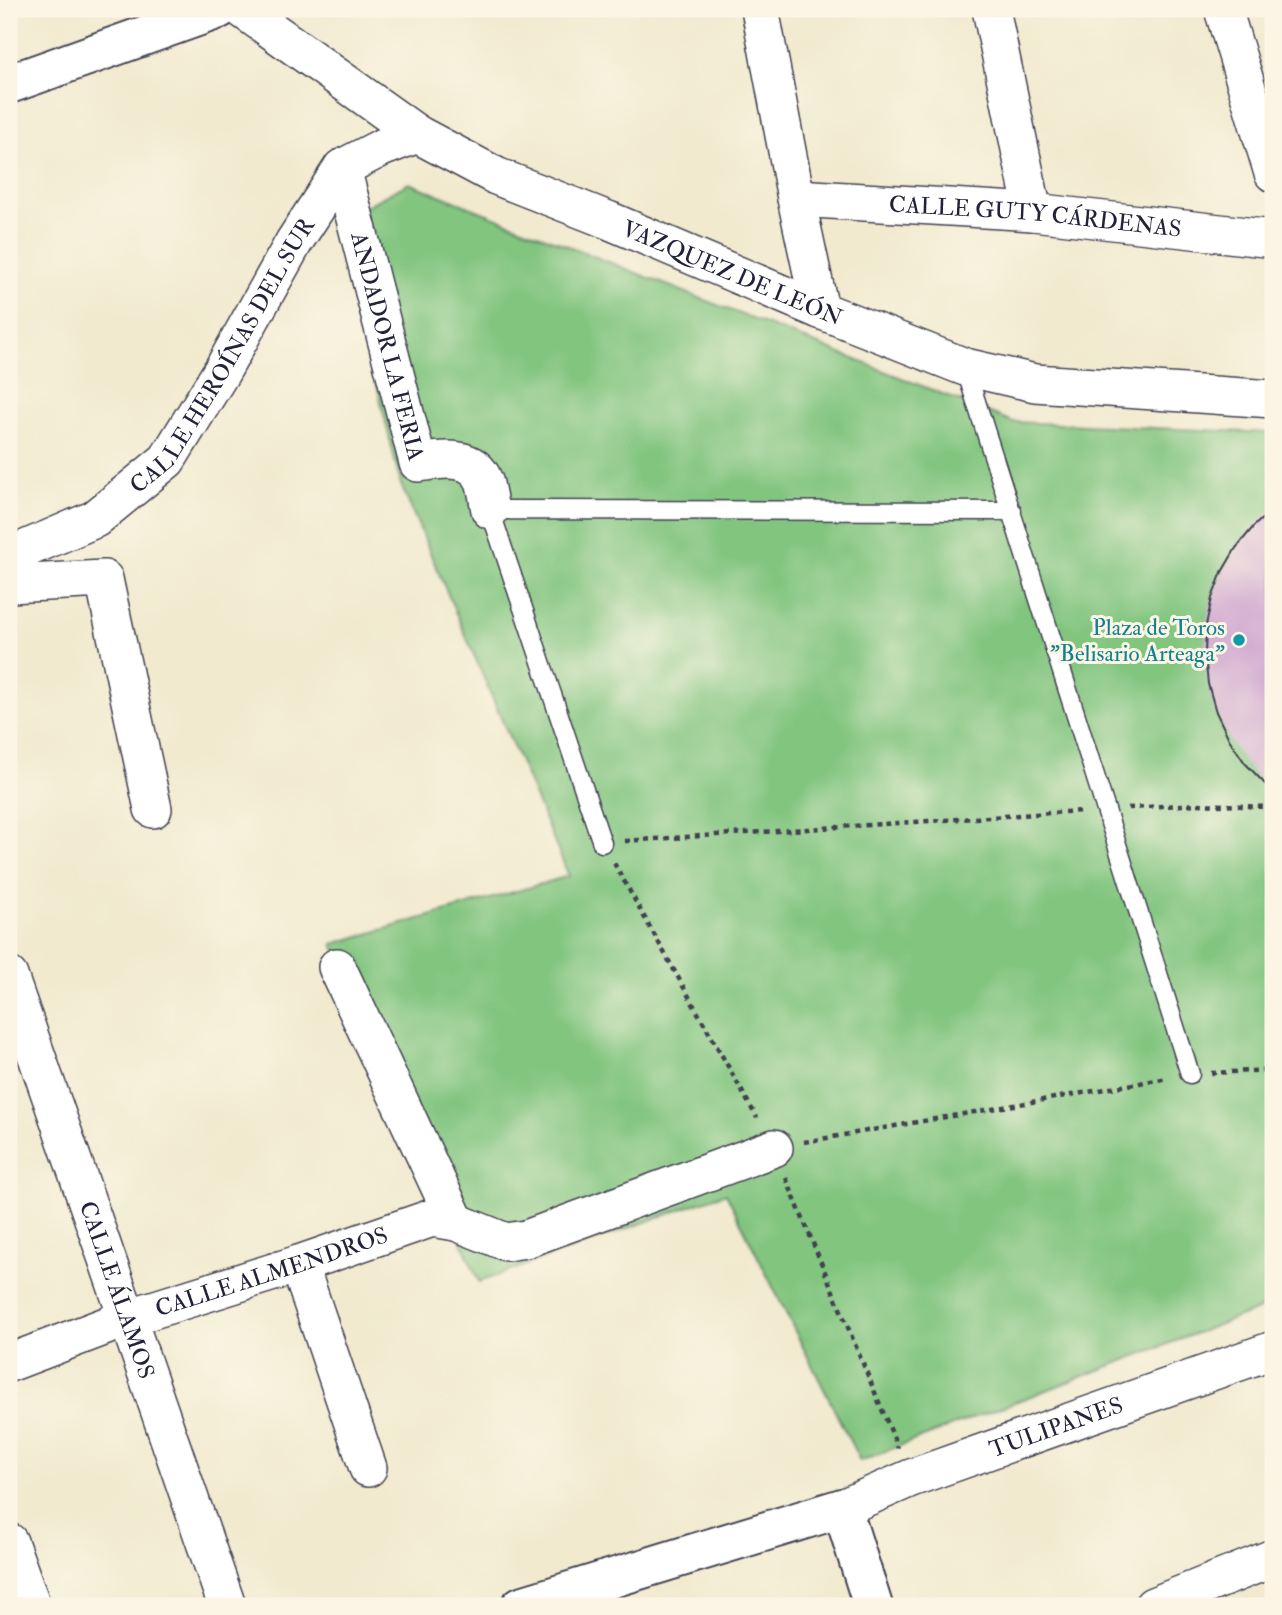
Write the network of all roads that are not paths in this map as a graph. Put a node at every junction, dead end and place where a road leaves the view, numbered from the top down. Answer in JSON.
{"nodes":[{"id":1,"x":219,"y":9,"type":"edge"},
{"id":2,"x":242,"y":9,"type":"edge"},
{"id":3,"x":760,"y":9,"type":"edge"},
{"id":4,"x":991,"y":9,"type":"edge"},
{"id":5,"x":1223,"y":9,"type":"edge"},
{"id":6,"x":9,"y":84,"type":"edge"},
{"id":7,"x":416,"y":135,"type":"junction"},
{"id":8,"x":342,"y":168,"type":"junction"},
{"id":9,"x":1273,"y":173,"type":"edge"},
{"id":10,"x":796,"y":198,"type":"junction"},
{"id":11,"x":1032,"y":212,"type":"junction"},
{"id":12,"x":1273,"y":239,"type":"edge"},
{"id":13,"x":820,"y":310,"type":"junction"},
{"id":14,"x":965,"y":367,"type":"junction"},
{"id":15,"x":1273,"y":399,"type":"edge"},
{"id":16,"x":490,"y":510,"type":"junction"},
{"id":17,"x":1012,"y":512,"type":"junction"},
{"id":18,"x":9,"y":556,"type":"edge"},
{"id":19,"x":9,"y":584,"type":"edge"},
{"id":20,"x":153,"y":809,"type":"dead end"},
{"id":21,"x":602,"y":843,"type":"road end"},
{"id":22,"x":337,"y":967,"type":"dead end"},
{"id":23,"x":9,"y":976,"type":"edge"},
{"id":24,"x":1190,"y":1074,"type":"road end"},
{"id":25,"x":774,"y":1147,"type":"road end"},
{"id":26,"x":456,"y":1222,"type":"junction"},
{"id":27,"x":299,"y":1264,"type":"junction"},
{"id":28,"x":127,"y":1318,"type":"junction"},
{"id":29,"x":1273,"y":1350,"type":"edge"},
{"id":30,"x":9,"y":1363,"type":"edge"},
{"id":31,"x":368,"y":1468,"type":"dead end"},
{"id":32,"x":842,"y":1508,"type":"junction"},
{"id":33,"x":9,"y":1542,"type":"edge"},
{"id":34,"x":1273,"y":1558,"type":"edge"},
{"id":35,"x":32,"y":1606,"type":"edge"},
{"id":36,"x":227,"y":1606,"type":"edge"},
{"id":37,"x":522,"y":1606,"type":"edge"},
{"id":38,"x":873,"y":1606,"type":"edge"},
{"id":39,"x":1153,"y":1606,"type":"edge"}],
"edges":[{"from":1,"to":6,"type":"street"},
{"from":2,"to":7,"type":"street","name":"VAZQUEZ DE LEÓN"},
{"from":3,"to":10,"type":"street"},
{"from":4,"to":11,"type":"street"},
{"from":5,"to":9,"type":"street"},
{"from":7,"to":8,"type":"street","name":"CALLE HEROÍNAS DEL SUR"},
{"from":7,"to":13,"type":"street","name":"VAZQUEZ DE LEÓN"},
{"from":8,"to":16,"type":"street","name":"ANDADOR LA FERIA"},
{"from":8,"to":18,"type":"street","name":"CALLE HEROÍNAS DEL SUR"},
{"from":10,"to":11,"type":"street","name":"CALLE GUTY CÁRDENAS"},
{"from":10,"to":13,"type":"street"},
{"from":11,"to":12,"type":"street","name":"CALLE GUTY CÁRDENAS"},
{"from":13,"to":14,"type":"street","name":"VAZQUEZ DE LEÓN"},
{"from":14,"to":15,"type":"street","name":"VAZQUEZ DE LEÓN"},
{"from":14,"to":17,"type":"lane"},
{"from":16,"to":17,"type":"lane"},
{"from":16,"to":21,"type":"lane"},
{"from":17,"to":24,"type":"lane"},
{"from":19,"to":20,"type":"street"},
{"from":22,"to":26,"type":"street"},
{"from":23,"to":28,"type":"street","name":"CALLE ÁLAMOS"},
{"from":25,"to":26,"type":"street"},
{"from":26,"to":27,"type":"street","name":"CALLE ALMENDROS"},
{"from":27,"to":28,"type":"street","name":"CALLE ALMENDROS"},
{"from":27,"to":31,"type":"street"},
{"from":28,"to":30,"type":"street","name":"CALLE ALMENDROS"},
{"from":28,"to":36,"type":"street","name":"CALLE ÁLAMOS"},
{"from":29,"to":32,"type":"street","name":"TULIPANES"},
{"from":32,"to":37,"type":"street"},
{"from":32,"to":38,"type":"street"},
{"from":33,"to":35,"type":"street"},
{"from":34,"to":39,"type":"street"}]}
